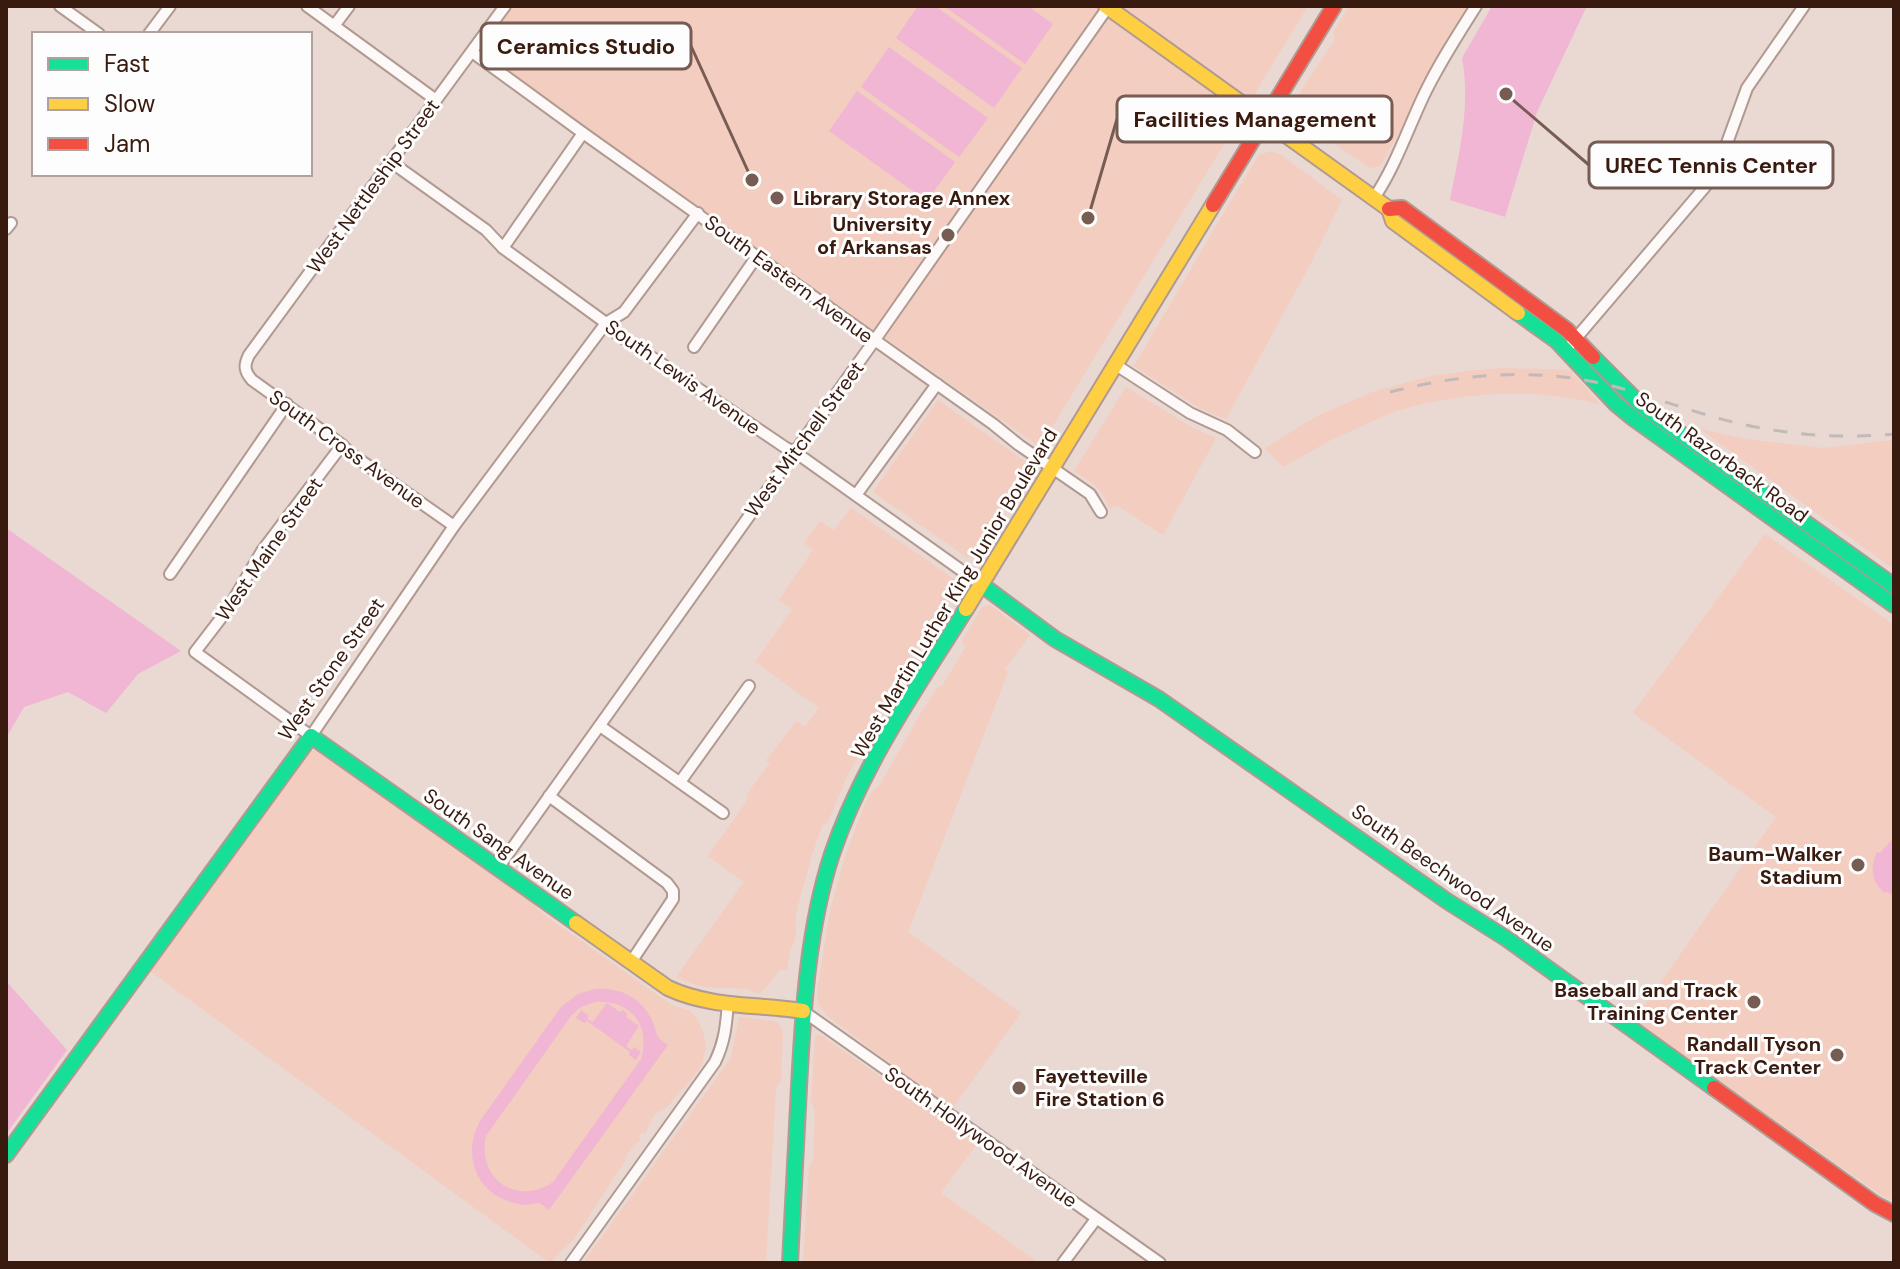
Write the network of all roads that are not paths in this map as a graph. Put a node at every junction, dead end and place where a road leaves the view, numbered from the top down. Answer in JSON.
{"nodes":[{"id":1,"x":60,"y":6,"type":"edge"},
{"id":2,"x":170,"y":6,"type":"edge"},
{"id":3,"x":307,"y":6,"type":"edge"},
{"id":4,"x":349,"y":6,"type":"edge"},
{"id":5,"x":505,"y":6,"type":"edge"},
{"id":6,"x":1334,"y":6,"type":"edge"},
{"id":7,"x":1476,"y":6,"type":"edge"},
{"id":8,"x":1804,"y":6,"type":"edge"},
{"id":9,"x":1107,"y":7,"type":"edge"},
{"id":10,"x":334,"y":26,"type":"junction"},
{"id":11,"x":96,"y":32,"type":"edge"},
{"id":12,"x":150,"y":32,"type":"edge"},
{"id":13,"x":472,"y":52,"type":"junction"},
{"id":14,"x":436,"y":100,"type":"junction"},
{"id":15,"x":1265,"y":120,"type":"junction"},
{"id":16,"x":583,"y":133,"type":"junction"},
{"id":17,"x":391,"y":162,"type":"junction"},
{"id":18,"x":1374,"y":198,"type":"junction"},
{"id":19,"x":698,"y":213,"type":"junction"},
{"id":20,"x":503,"y":248,"type":"junction"},
{"id":21,"x":757,"y":256,"type":"junction"},
{"id":22,"x":606,"y":323,"type":"junction"},
{"id":23,"x":874,"y":341,"type":"junction"},
{"id":24,"x":1571,"y":344,"type":"junction"},
{"id":25,"x":694,"y":347,"type":"dead end"},
{"id":26,"x":1116,"y":365,"type":"junction"},
{"id":27,"x":245,"y":369,"type":"joint"},
{"id":28,"x":937,"y":384,"type":"junction"},
{"id":29,"x":287,"y":404,"type":"junction"},
{"id":30,"x":342,"y":445,"type":"junction"},
{"id":31,"x":795,"y":452,"type":"junction"},
{"id":32,"x":1255,"y":452,"type":"dead end"},
{"id":33,"x":1053,"y":468,"type":"junction"},
{"id":34,"x":856,"y":495,"type":"junction"},
{"id":35,"x":1101,"y":512,"type":"dead end"},
{"id":36,"x":454,"y":526,"type":"junction"},
{"id":37,"x":170,"y":574,"type":"dead end"},
{"id":38,"x":982,"y":585,"type":"junction"},
{"id":39,"x":1894,"y":586,"type":"edge"},
{"id":40,"x":1894,"y":605,"type":"edge"},
{"id":41,"x":195,"y":652,"type":"joint"},
{"id":42,"x":749,"y":686,"type":"dead end"},
{"id":43,"x":600,"y":726,"type":"junction"},
{"id":44,"x":311,"y":736,"type":"junction"},
{"id":45,"x":680,"y":782,"type":"junction"},
{"id":46,"x":549,"y":796,"type":"junction"},
{"id":47,"x":723,"y":813,"type":"dead end"},
{"id":48,"x":498,"y":868,"type":"junction"},
{"id":49,"x":631,"y":962,"type":"junction"},
{"id":50,"x":728,"y":1003,"type":"junction"},
{"id":51,"x":803,"y":1011,"type":"junction"},
{"id":52,"x":6,"y":1155,"type":"edge"},
{"id":53,"x":1894,"y":1214,"type":"edge"},
{"id":54,"x":1096,"y":1219,"type":"junction"},
{"id":55,"x":571,"y":1263,"type":"edge"},
{"id":56,"x":790,"y":1263,"type":"edge"},
{"id":57,"x":1063,"y":1263,"type":"edge"},
{"id":58,"x":1160,"y":1263,"type":"edge"}],
"edges":[{"from":1,"to":11,"type":"street"},
{"from":2,"to":12,"type":"street"},
{"from":3,"to":10,"type":"street"},
{"from":4,"to":10,"type":"street"},
{"from":5,"to":13,"type":"street","name":"West Nettleship Street"},
{"from":6,"to":15,"type":"main road","name":"West Martin Luther King Junior Boulevard"},
{"from":7,"to":18,"type":"street"},
{"from":8,"to":24,"type":"street"},
{"from":9,"to":15,"type":"main road","name":"South Razorback Road"},
{"from":9,"to":23,"type":"street","name":"West Mitchell Street"},
{"from":10,"to":14,"type":"street"},
{"from":13,"to":14,"type":"street","name":"West Nettleship Street"},
{"from":13,"to":16,"type":"street","name":"South Eastern Avenue"},
{"from":14,"to":17,"type":"street","name":"West Nettleship Street"},
{"from":15,"to":18,"type":"main road","name":"South Razorback Road"},
{"from":15,"to":26,"type":"main road","name":"West Martin Luther King Junior Boulevard"},
{"from":16,"to":19,"type":"street","name":"South Eastern Avenue"},
{"from":16,"to":20,"type":"street"},
{"from":17,"to":20,"type":"street","name":"South Lewis Avenue"},
{"from":17,"to":27,"type":"street","name":"West Nettleship Street"},
{"from":18,"to":24,"type":"main road","name":"South Razorback Road"},
{"from":19,"to":21,"type":"street","name":"South Eastern Avenue"},
{"from":19,"to":22,"type":"street","name":"West Stone Street"},
{"from":20,"to":22,"type":"street","name":"South Lewis Avenue"},
{"from":21,"to":23,"type":"street","name":"South Eastern Avenue"},
{"from":21,"to":25,"type":"street"},
{"from":22,"to":31,"type":"street","name":"South Lewis Avenue"},
{"from":22,"to":36,"type":"street","name":"West Stone Street"},
{"from":23,"to":28,"type":"street","name":"South Eastern Avenue"},
{"from":23,"to":31,"type":"street","name":"West Mitchell Street"},
{"from":24,"to":39,"type":"main road","name":"South Razorback Road"},
{"from":24,"to":40,"type":"main road","name":"South Razorback Road"},
{"from":26,"to":32,"type":"street"},
{"from":26,"to":33,"type":"main road","name":"West Martin Luther King Junior Boulevard"},
{"from":27,"to":29,"type":"street","name":"South Cross Avenue"},
{"from":28,"to":33,"type":"street","name":"South Eastern Avenue"},
{"from":28,"to":34,"type":"street"},
{"from":29,"to":30,"type":"street","name":"South Cross Avenue"},
{"from":29,"to":37,"type":"street"},
{"from":30,"to":36,"type":"street","name":"South Cross Avenue"},
{"from":30,"to":41,"type":"street","name":"West Maine Street"},
{"from":31,"to":34,"type":"street","name":"South Lewis Avenue"},
{"from":31,"to":43,"type":"street","name":"West Mitchell Street"},
{"from":33,"to":35,"type":"street","name":"South Eastern Avenue"},
{"from":33,"to":38,"type":"main road","name":"West Martin Luther King Junior Boulevard"},
{"from":34,"to":38,"type":"street","name":"South Lewis Avenue"},
{"from":36,"to":44,"type":"street","name":"West Stone Street"},
{"from":38,"to":51,"type":"main road","name":"West Martin Luther King Junior Boulevard"},
{"from":38,"to":53,"type":"main road","name":"South Beechwood Avenue"},
{"from":41,"to":44,"type":"street","name":"South Sang Avenue"},
{"from":42,"to":45,"type":"street"},
{"from":43,"to":45,"type":"street"},
{"from":43,"to":46,"type":"street","name":"West Mitchell Street"},
{"from":44,"to":48,"type":"main road","name":"South Sang Avenue"},
{"from":44,"to":52,"type":"main road","name":"West Stone Street"},
{"from":45,"to":47,"type":"street"},
{"from":46,"to":48,"type":"street","name":"West Mitchell Street"},
{"from":46,"to":49,"type":"street"},
{"from":48,"to":49,"type":"main road","name":"South Sang Avenue"},
{"from":49,"to":50,"type":"main road","name":"South Sang Avenue"},
{"from":50,"to":51,"type":"main road","name":"South Sang Avenue"},
{"from":50,"to":55,"type":"street"},
{"from":51,"to":54,"type":"street","name":"South Hollywood Avenue"},
{"from":51,"to":56,"type":"main road","name":"West Martin Luther King Junior Boulevard"},
{"from":54,"to":57,"type":"street"},
{"from":54,"to":58,"type":"street","name":"South Hollywood Avenue"}]}
